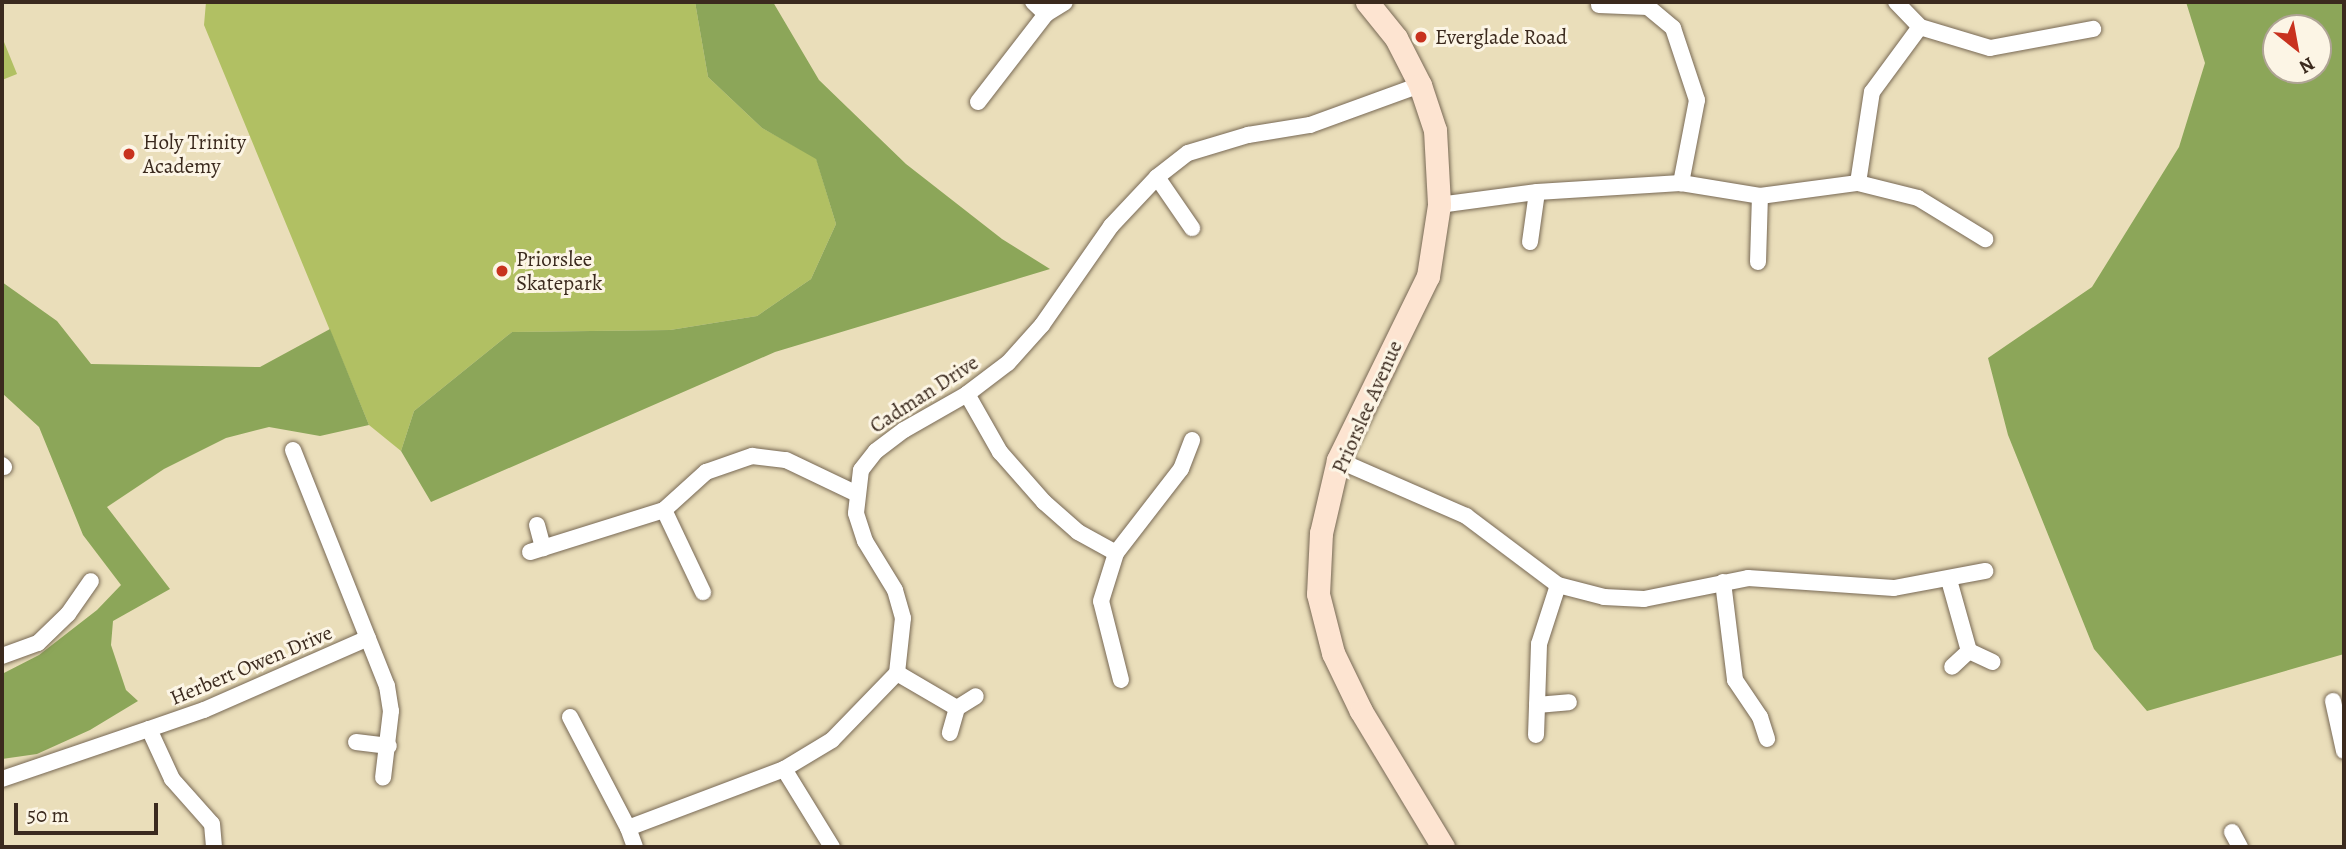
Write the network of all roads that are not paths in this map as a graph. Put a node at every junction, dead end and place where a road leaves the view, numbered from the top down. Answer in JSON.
{"nodes":[{"id":1,"x":1033,"y":2,"type":"edge"},
{"id":2,"x":1065,"y":2,"type":"edge"},
{"id":3,"x":1367,"y":2,"type":"edge"},
{"id":4,"x":1896,"y":2,"type":"edge"},
{"id":5,"x":1599,"y":5,"type":"dead end"},
{"id":6,"x":1046,"y":14,"type":"junction"},
{"id":7,"x":1920,"y":27,"type":"junction"},
{"id":8,"x":2093,"y":29,"type":"dead end"},
{"id":9,"x":1419,"y":85,"type":"junction"},
{"id":10,"x":978,"y":102,"type":"dead end"},
{"id":11,"x":1157,"y":177,"type":"junction"},
{"id":12,"x":1681,"y":183,"type":"junction"},
{"id":13,"x":1858,"y":183,"type":"junction"},
{"id":14,"x":1537,"y":192,"type":"junction"},
{"id":15,"x":1760,"y":196,"type":"junction"},
{"id":16,"x":1439,"y":205,"type":"junction"},
{"id":17,"x":1192,"y":228,"type":"dead end"},
{"id":18,"x":1985,"y":239,"type":"dead end"},
{"id":19,"x":1530,"y":242,"type":"dead end"},
{"id":20,"x":1758,"y":262,"type":"dead end"},
{"id":21,"x":967,"y":394,"type":"junction"},
{"id":22,"x":1192,"y":440,"type":"dead end"},
{"id":23,"x":293,"y":450,"type":"dead end"},
{"id":24,"x":1338,"y":460,"type":"junction"},
{"id":25,"x":855,"y":493,"type":"junction"},
{"id":26,"x":664,"y":509,"type":"junction"},
{"id":27,"x":537,"y":525,"type":"dead end"},
{"id":28,"x":1116,"y":552,"type":"junction"},
{"id":29,"x":1985,"y":570,"type":"dead end"},
{"id":30,"x":1949,"y":580,"type":"junction"},
{"id":31,"x":90,"y":581,"type":"dead end"},
{"id":32,"x":1723,"y":582,"type":"junction"},
{"id":33,"x":1558,"y":585,"type":"junction"},
{"id":34,"x":703,"y":592,"type":"dead end"},
{"id":35,"x":368,"y":638,"type":"junction"},
{"id":36,"x":1969,"y":651,"type":"junction"},
{"id":37,"x":2,"y":656,"type":"edge"},
{"id":38,"x":1993,"y":662,"type":"dead end"},
{"id":39,"x":1952,"y":667,"type":"dead end"},
{"id":40,"x":897,"y":673,"type":"junction"},
{"id":41,"x":1121,"y":680,"type":"dead end"},
{"id":42,"x":976,"y":696,"type":"dead end"},
{"id":43,"x":2333,"y":701,"type":"dead end"},
{"id":44,"x":1569,"y":702,"type":"dead end"},
{"id":45,"x":1537,"y":705,"type":"junction"},
{"id":46,"x":957,"y":708,"type":"junction"},
{"id":47,"x":570,"y":717,"type":"dead end"},
{"id":48,"x":149,"y":729,"type":"junction"},
{"id":49,"x":950,"y":733,"type":"dead end"},
{"id":50,"x":1536,"y":735,"type":"dead end"},
{"id":51,"x":1767,"y":739,"type":"dead end"},
{"id":52,"x":356,"y":742,"type":"dead end"},
{"id":53,"x":389,"y":746,"type":"junction"},
{"id":54,"x":2344,"y":751,"type":"edge"},
{"id":55,"x":784,"y":769,"type":"junction"},
{"id":56,"x":2,"y":779,"type":"edge"},
{"id":57,"x":383,"y":779,"type":"dead end"},
{"id":58,"x":628,"y":828,"type":"junction"},
{"id":59,"x":2232,"y":832,"type":"dead end"},
{"id":60,"x":214,"y":847,"type":"edge"},
{"id":61,"x":635,"y":847,"type":"edge"},
{"id":62,"x":832,"y":847,"type":"edge"},
{"id":63,"x":1443,"y":847,"type":"edge"},
{"id":64,"x":2240,"y":847,"type":"edge"}],
"edges":[{"from":1,"to":6,"type":"street"},
{"from":2,"to":6,"type":"street"},
{"from":3,"to":9,"type":"street","name":"Priorslee Avenue"},
{"from":4,"to":7,"type":"street"},
{"from":5,"to":12,"type":"street"},
{"from":6,"to":10,"type":"street"},
{"from":7,"to":8,"type":"street"},
{"from":7,"to":13,"type":"street"},
{"from":9,"to":11,"type":"street","name":"Cadman Drive"},
{"from":9,"to":16,"type":"street","name":"Priorslee Avenue"},
{"from":11,"to":17,"type":"street"},
{"from":11,"to":21,"type":"street","name":"Cadman Drive"},
{"from":12,"to":14,"type":"street"},
{"from":12,"to":15,"type":"street"},
{"from":13,"to":15,"type":"street"},
{"from":13,"to":18,"type":"street"},
{"from":14,"to":16,"type":"street"},
{"from":14,"to":19,"type":"street"},
{"from":15,"to":20,"type":"street"},
{"from":16,"to":24,"type":"street","name":"Priorslee Avenue"},
{"from":21,"to":25,"type":"street","name":"Cadman Drive"},
{"from":21,"to":28,"type":"street"},
{"from":22,"to":28,"type":"street"},
{"from":23,"to":35,"type":"street"},
{"from":24,"to":33,"type":"street"},
{"from":24,"to":63,"type":"street","name":"Priorslee Avenue"},
{"from":25,"to":26,"type":"street"},
{"from":25,"to":40,"type":"street"},
{"from":26,"to":27,"type":"street"},
{"from":26,"to":34,"type":"street"},
{"from":28,"to":41,"type":"street"},
{"from":29,"to":30,"type":"street"},
{"from":30,"to":32,"type":"street"},
{"from":30,"to":36,"type":"street"},
{"from":31,"to":37,"type":"street"},
{"from":32,"to":33,"type":"street"},
{"from":32,"to":51,"type":"street"},
{"from":33,"to":45,"type":"street"},
{"from":35,"to":48,"type":"street","name":"Herbert Owen Drive"},
{"from":35,"to":53,"type":"street"},
{"from":36,"to":38,"type":"street"},
{"from":36,"to":39,"type":"street"},
{"from":40,"to":46,"type":"street"},
{"from":40,"to":55,"type":"street"},
{"from":42,"to":46,"type":"street"},
{"from":43,"to":54,"type":"street"},
{"from":44,"to":45,"type":"street"},
{"from":45,"to":50,"type":"street"},
{"from":46,"to":49,"type":"street"},
{"from":47,"to":58,"type":"street"},
{"from":48,"to":56,"type":"street","name":"Herbert Owen Drive"},
{"from":48,"to":60,"type":"street"},
{"from":52,"to":53,"type":"street"},
{"from":53,"to":57,"type":"street"},
{"from":55,"to":58,"type":"street"},
{"from":55,"to":62,"type":"street"},
{"from":58,"to":61,"type":"street"},
{"from":59,"to":64,"type":"street"}]}
